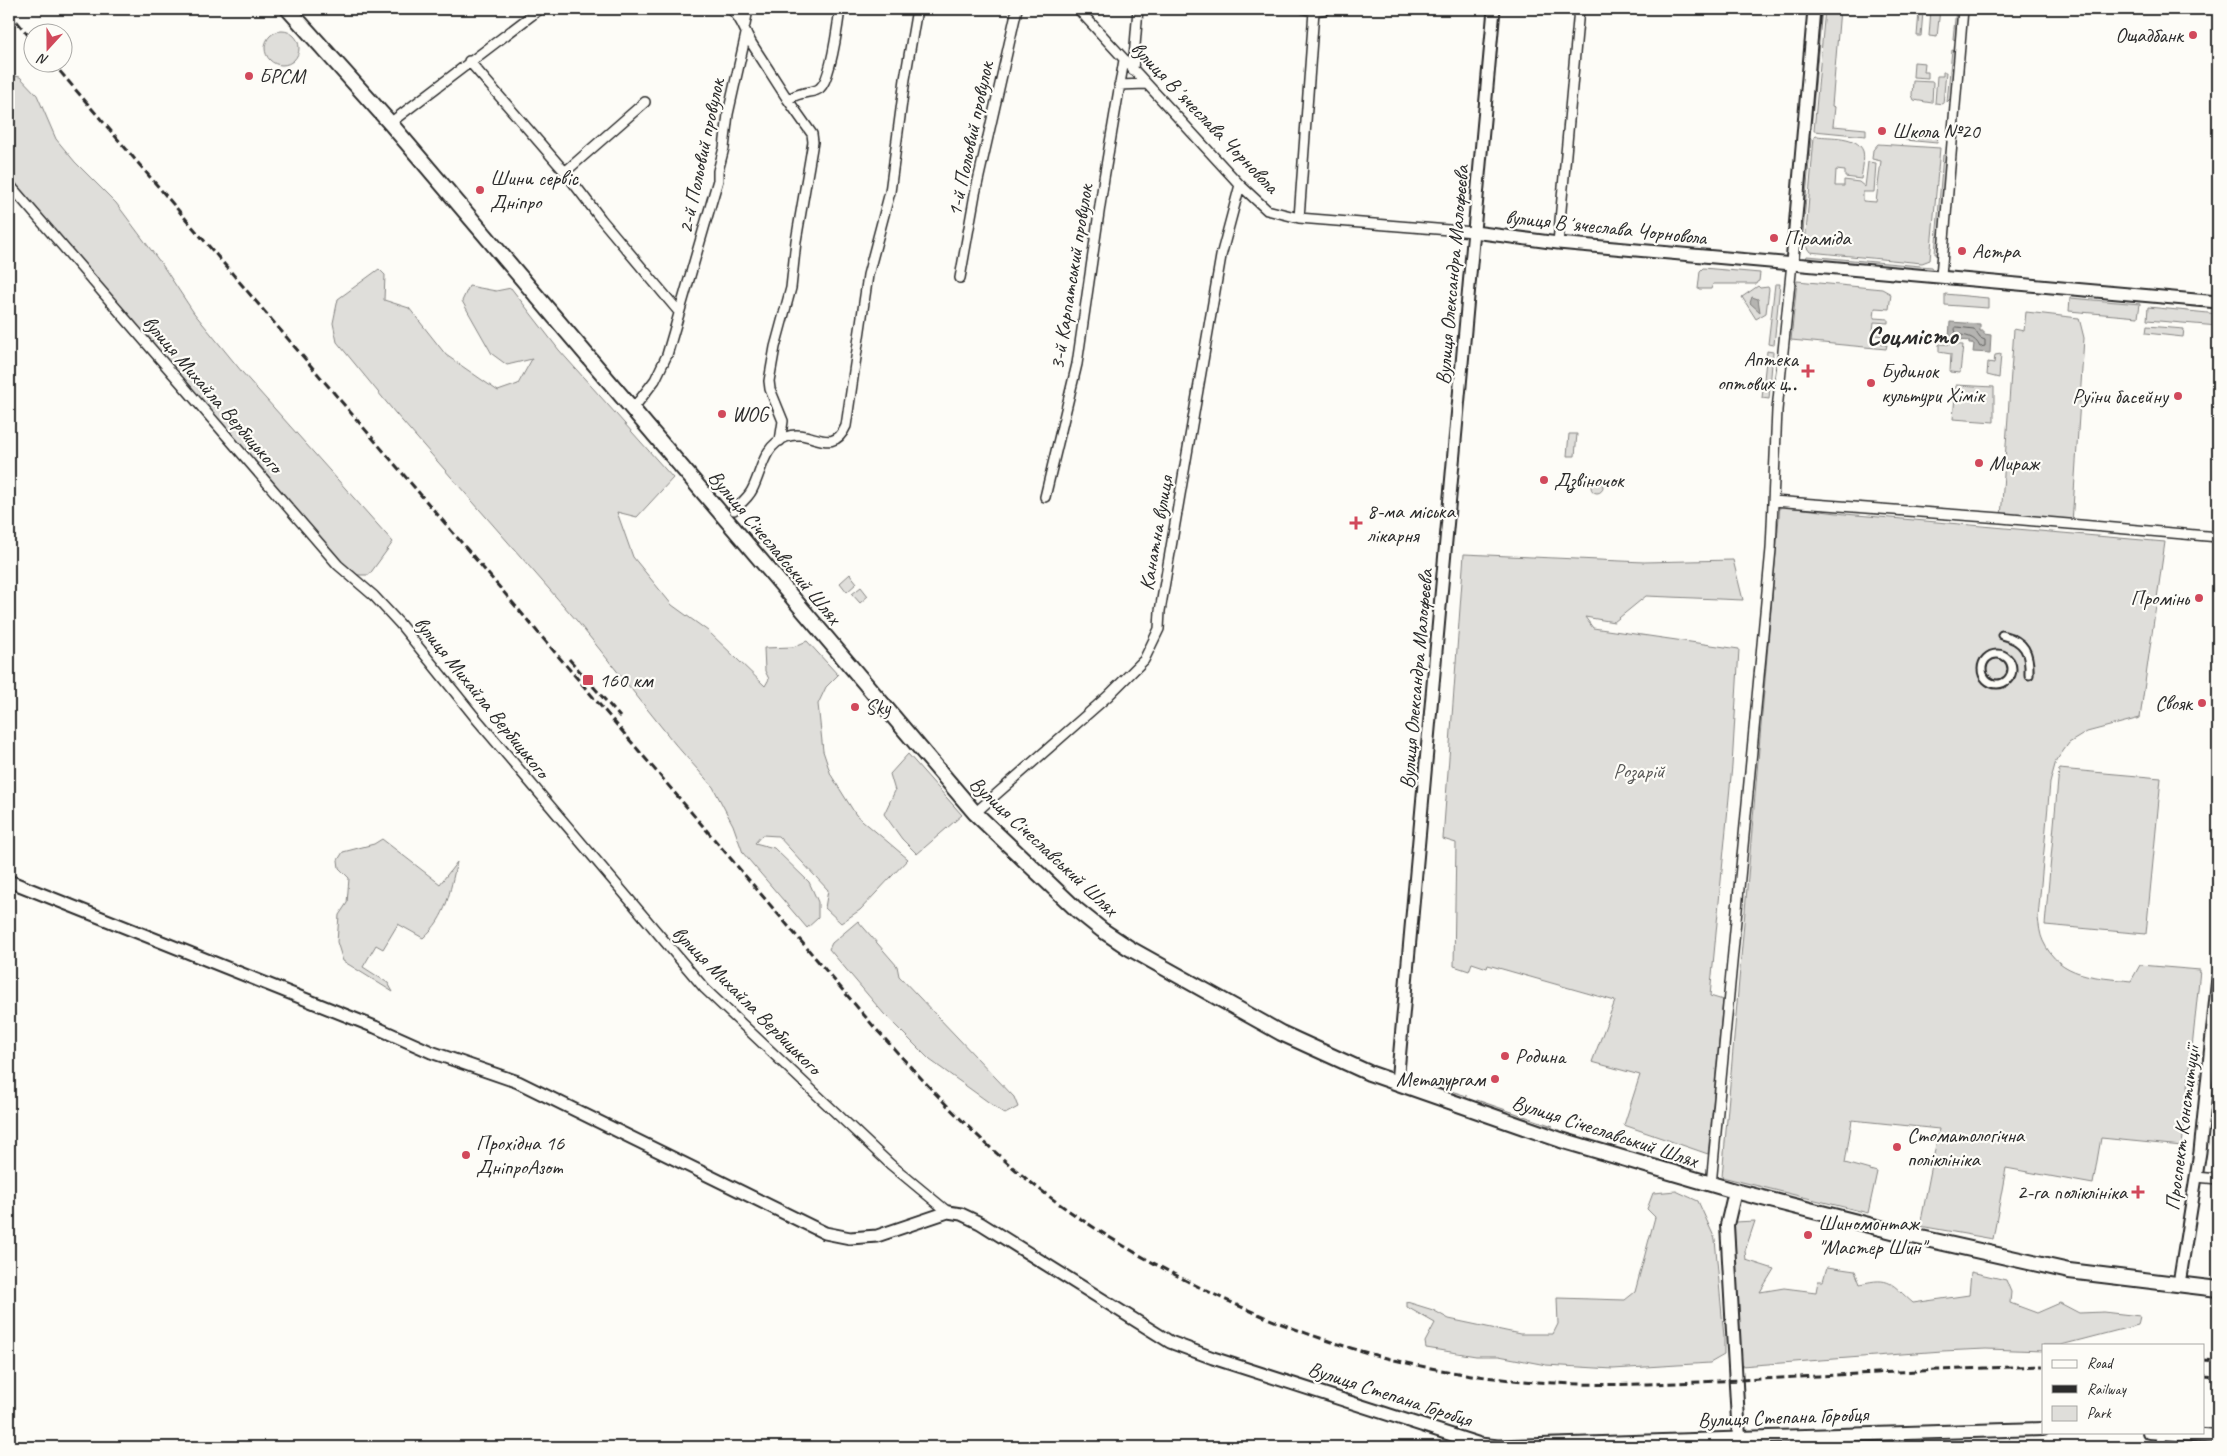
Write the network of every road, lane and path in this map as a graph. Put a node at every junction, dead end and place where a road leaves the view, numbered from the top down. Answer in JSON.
{"nodes":[{"id":1,"x":288,"y":9,"type":"edge"},
{"id":2,"x":731,"y":9,"type":"edge"},
{"id":3,"x":748,"y":9,"type":"edge"},
{"id":4,"x":840,"y":9,"type":"edge"},
{"id":5,"x":918,"y":9,"type":"edge"},
{"id":6,"x":1017,"y":9,"type":"edge"},
{"id":7,"x":1078,"y":9,"type":"edge"},
{"id":8,"x":1138,"y":9,"type":"edge"},
{"id":9,"x":1326,"y":9,"type":"edge"},
{"id":10,"x":1494,"y":9,"type":"edge"},
{"id":11,"x":1579,"y":9,"type":"edge"},
{"id":12,"x":1814,"y":9,"type":"edge"},
{"id":13,"x":1963,"y":9,"type":"edge"},
{"id":14,"x":532,"y":10,"type":"edge"},
{"id":15,"x":1310,"y":10,"type":"edge"},
{"id":16,"x":745,"y":30,"type":"junction"},
{"id":17,"x":1124,"y":60,"type":"junction"},
{"id":18,"x":469,"y":61,"type":"junction"},
{"id":19,"x":1133,"y":70,"type":"junction"},
{"id":20,"x":1146,"y":84,"type":"junction"},
{"id":21,"x":1119,"y":85,"type":"junction"},
{"id":22,"x":788,"y":100,"type":"junction"},
{"id":23,"x":645,"y":102,"type":"dead end"},
{"id":24,"x":390,"y":123,"type":"junction"},
{"id":25,"x":565,"y":172,"type":"junction"},
{"id":26,"x":9,"y":184,"type":"edge"},
{"id":27,"x":1240,"y":185,"type":"junction"},
{"id":28,"x":1299,"y":218,"type":"junction"},
{"id":29,"x":1474,"y":232,"type":"junction"},
{"id":30,"x":1558,"y":243,"type":"junction"},
{"id":31,"x":1792,"y":263,"type":"junction"},
{"id":32,"x":1941,"y":276,"type":"junction"},
{"id":33,"x":960,"y":278,"type":"dead end"},
{"id":34,"x":2218,"y":302,"type":"edge"},
{"id":35,"x":679,"y":312,"type":"junction"},
{"id":36,"x":632,"y":410,"type":"junction"},
{"id":37,"x":780,"y":441,"type":"junction"},
{"id":38,"x":1045,"y":497,"type":"dead end"},
{"id":39,"x":1773,"y":501,"type":"junction"},
{"id":40,"x":734,"y":510,"type":"dead end"},
{"id":41,"x":2218,"y":537,"type":"edge"},
{"id":42,"x":2002,"y":635,"type":"dead end"},
{"id":43,"x":2003,"y":656,"type":"joint"},
{"id":44,"x":2030,"y":675,"type":"dead end"},
{"id":45,"x":975,"y":813,"type":"junction"},
{"id":46,"x":9,"y":881,"type":"edge"},
{"id":47,"x":2218,"y":976,"type":"edge"},
{"id":48,"x":1397,"y":1083,"type":"junction"},
{"id":49,"x":2196,"y":1177,"type":"junction"},
{"id":50,"x":2218,"y":1180,"type":"edge"},
{"id":51,"x":1711,"y":1185,"type":"junction"},
{"id":52,"x":1735,"y":1191,"type":"junction"},
{"id":53,"x":948,"y":1212,"type":"junction"},
{"id":54,"x":2179,"y":1284,"type":"junction"},
{"id":55,"x":2218,"y":1289,"type":"edge"},
{"id":56,"x":2042,"y":1429,"type":"edge"},
{"id":57,"x":2155,"y":1434,"type":"edge"},
{"id":58,"x":2171,"y":1434,"type":"edge"},
{"id":59,"x":2218,"y":1437,"type":"edge"},
{"id":60,"x":1737,"y":1443,"type":"edge"},
{"id":61,"x":2160,"y":1447,"type":"edge"}],
"edges":[{"from":1,"to":24,"type":"main road","name":"Вулиця Січеславський Шлях"},
{"from":2,"to":16,"type":"street"},
{"from":3,"to":16,"type":"street","name":"2-й Польовий провулок"},
{"from":4,"to":22,"type":"street"},
{"from":5,"to":37,"type":"street"},
{"from":6,"to":33,"type":"street","name":"1-й Польовий провулок"},
{"from":7,"to":17,"type":"street","name":"вулиця Вʼячеслава Чорновола"},
{"from":8,"to":19,"type":"street"},
{"from":9,"to":15,"type":"street"},
{"from":10,"to":29,"type":"street","name":"Вулиця Олександра Малофєєва"},
{"from":11,"to":30,"type":"street"},
{"from":12,"to":31,"type":"street"},
{"from":13,"to":32,"type":"street"},
{"from":14,"to":18,"type":"street"},
{"from":15,"to":28,"type":"street"},
{"from":16,"to":22,"type":"street"},
{"from":16,"to":35,"type":"street","name":"2-й Польовий провулок"},
{"from":17,"to":19,"type":"street","name":"вулиця Вʼячеслава Чорновола"},
{"from":17,"to":21,"type":"street","name":"3-й Карпатський провулок"},
{"from":18,"to":24,"type":"street"},
{"from":18,"to":25,"type":"street"},
{"from":19,"to":20,"type":"street","name":"вулиця Вʼячеслава Чорновола"},
{"from":20,"to":21,"type":"street"},
{"from":20,"to":27,"type":"street","name":"вулиця Вʼячеслава Чорновола"},
{"from":21,"to":38,"type":"street","name":"3-й Карпатський провулок"},
{"from":22,"to":37,"type":"street"},
{"from":23,"to":25,"type":"street"},
{"from":24,"to":36,"type":"main road","name":"Вулиця Січеславський Шлях"},
{"from":25,"to":35,"type":"street"},
{"from":26,"to":53,"type":"street","name":"вулиця Михайла Вербицького"},
{"from":27,"to":28,"type":"street","name":"вулиця Вʼячеслава Чорновола"},
{"from":27,"to":45,"type":"street","name":"Канатна вулиця"},
{"from":28,"to":29,"type":"street","name":"вулиця Вʼячеслава Чорновола"},
{"from":29,"to":30,"type":"street","name":"вулиця Вʼячеслава Чорновола"},
{"from":29,"to":48,"type":"street","name":"Вулиця Олександра Малофєєва"},
{"from":30,"to":31,"type":"street","name":"вулиця Вʼячеслава Чорновола"},
{"from":31,"to":32,"type":"street","name":"вулиця Вʼячеслава Чорновола"},
{"from":31,"to":39,"type":"street"},
{"from":32,"to":34,"type":"street","name":"вулиця Вʼячеслава Чорновола"},
{"from":35,"to":36,"type":"street","name":"2-й Польовий провулок"},
{"from":36,"to":45,"type":"main road","name":"Вулиця Січеславський Шлях"},
{"from":37,"to":40,"type":"street"},
{"from":39,"to":41,"type":"street"},
{"from":39,"to":51,"type":"street"},
{"from":42,"to":44,"type":"street"},
{"from":43,"to":43,"type":"street"},
{"from":45,"to":48,"type":"main road","name":"Вулиця Січеславський Шлях"},
{"from":46,"to":53,"type":"street"},
{"from":47,"to":49,"type":"street","name":"Проспект Конституції"},
{"from":48,"to":51,"type":"main road","name":"Вулиця Січеславський Шлях"},
{"from":49,"to":50,"type":"street"},
{"from":49,"to":54,"type":"street","name":"Проспект Конституції"},
{"from":51,"to":52,"type":"main road","name":"Вулиця Січеславський Шлях"},
{"from":52,"to":54,"type":"main road","name":"Вулиця Січеславський Шлях"},
{"from":52,"to":60,"type":"main road"},
{"from":53,"to":60,"type":"street","name":"Вулиця Степана Горобця"},
{"from":54,"to":55,"type":"main road","name":"Вулиця Січеславський Шлях"},
{"from":56,"to":60,"type":"main road","name":"Вулиця Степана Горобця"},
{"from":57,"to":61,"type":"street"},
{"from":58,"to":59,"type":"main road"}]}
